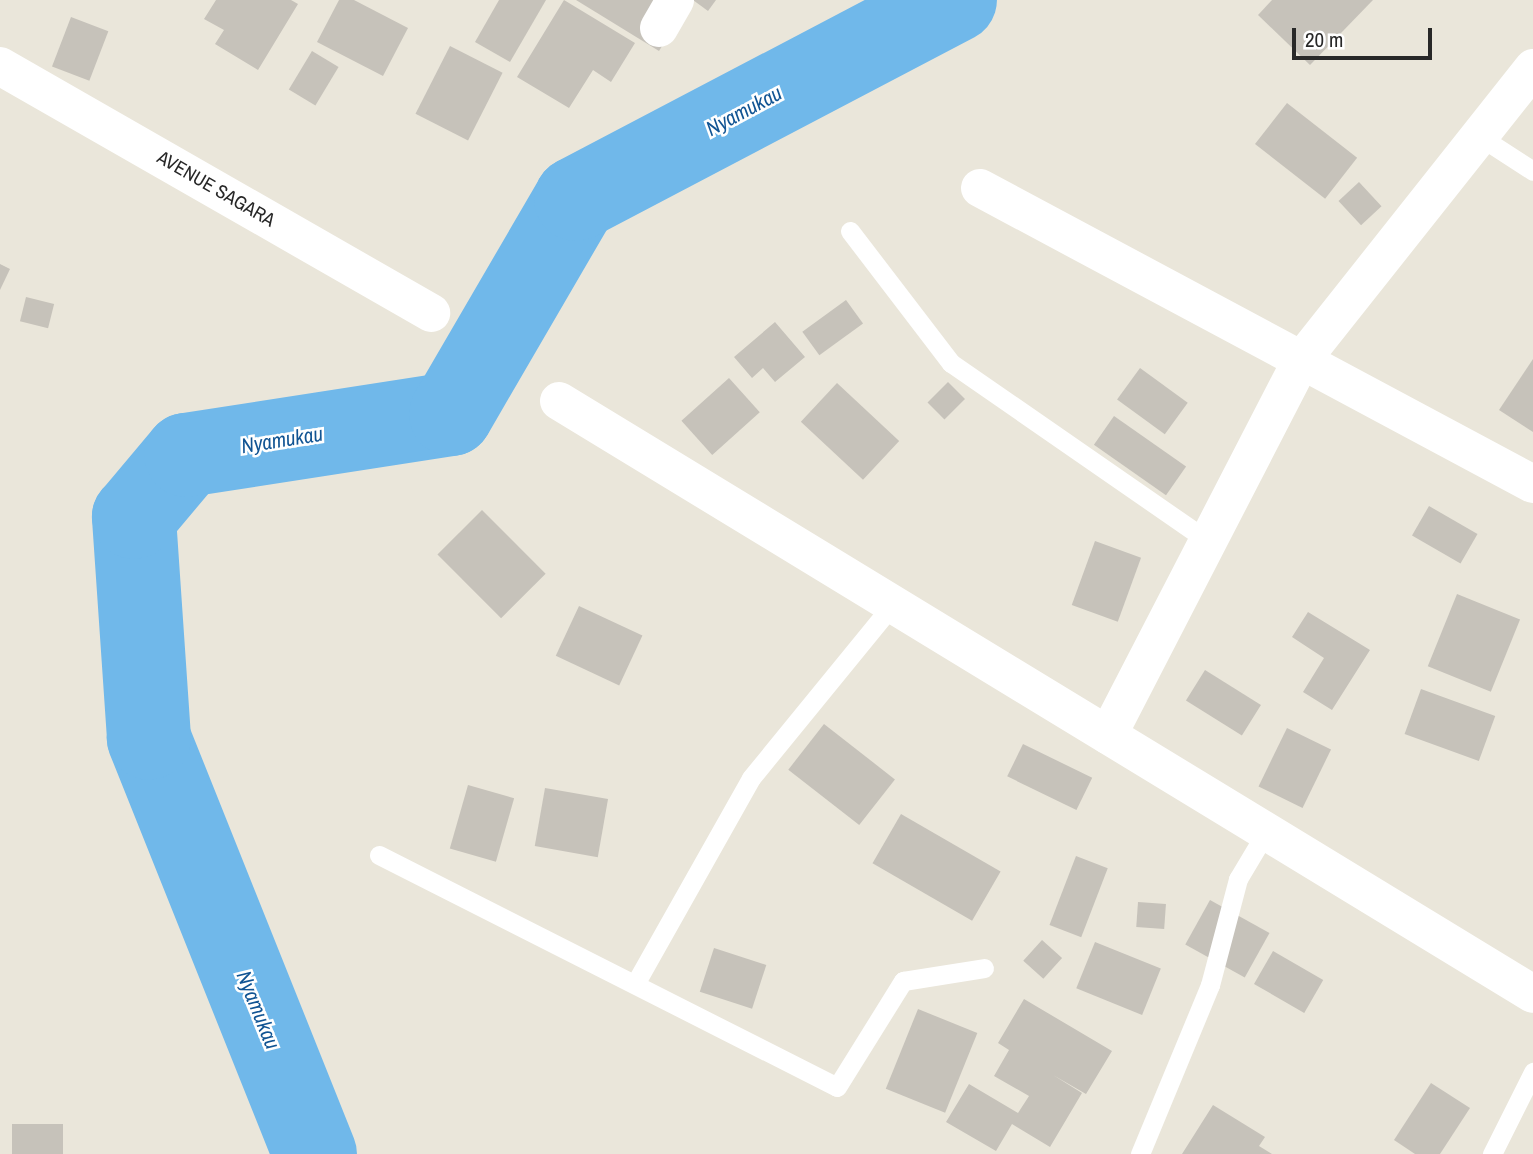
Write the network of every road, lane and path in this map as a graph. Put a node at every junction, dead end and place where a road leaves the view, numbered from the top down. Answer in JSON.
{"nodes":[{"id":1,"x":0,"y":66,"type":"edge"},
{"id":2,"x":1533,"y":68,"type":"edge"},
{"id":3,"x":1479,"y":136,"type":"junction"},
{"id":4,"x":1533,"y":171,"type":"edge"},
{"id":5,"x":980,"y":188,"type":"dead end"},
{"id":6,"x":850,"y":231,"type":"dead end"},
{"id":7,"x":431,"y":313,"type":"dead end"},
{"id":8,"x":1301,"y":362,"type":"junction"},
{"id":9,"x":559,"y":401,"type":"dead end"},
{"id":10,"x":1533,"y":484,"type":"edge"},
{"id":11,"x":1208,"y":541,"type":"junction"},
{"id":12,"x":893,"y":604,"type":"junction"},
{"id":13,"x":1108,"y":735,"type":"junction"},
{"id":14,"x":1266,"y":832,"type":"junction"},
{"id":15,"x":379,"y":855,"type":"dead end"},
{"id":16,"x":984,"y":968,"type":"dead end"},
{"id":17,"x":635,"y":985,"type":"junction"},
{"id":18,"x":1533,"y":994,"type":"edge"},
{"id":19,"x":1533,"y":1072,"type":"edge"},
{"id":20,"x":1140,"y":1154,"type":"edge"},
{"id":21,"x":1492,"y":1154,"type":"edge"}],
"edges":[{"from":1,"to":7,"type":"street","name":"AVENUE SAGARA"},
{"from":2,"to":3,"type":"street"},
{"from":3,"to":4,"type":"lane"},
{"from":3,"to":8,"type":"street"},
{"from":5,"to":8,"type":"street"},
{"from":6,"to":11,"type":"lane"},
{"from":8,"to":10,"type":"street"},
{"from":8,"to":11,"type":"street"},
{"from":9,"to":12,"type":"street"},
{"from":11,"to":13,"type":"street"},
{"from":12,"to":13,"type":"street"},
{"from":12,"to":17,"type":"lane"},
{"from":13,"to":14,"type":"street"},
{"from":14,"to":18,"type":"street"},
{"from":14,"to":20,"type":"lane"},
{"from":15,"to":17,"type":"lane"},
{"from":16,"to":17,"type":"lane"},
{"from":19,"to":21,"type":"lane"}]}
